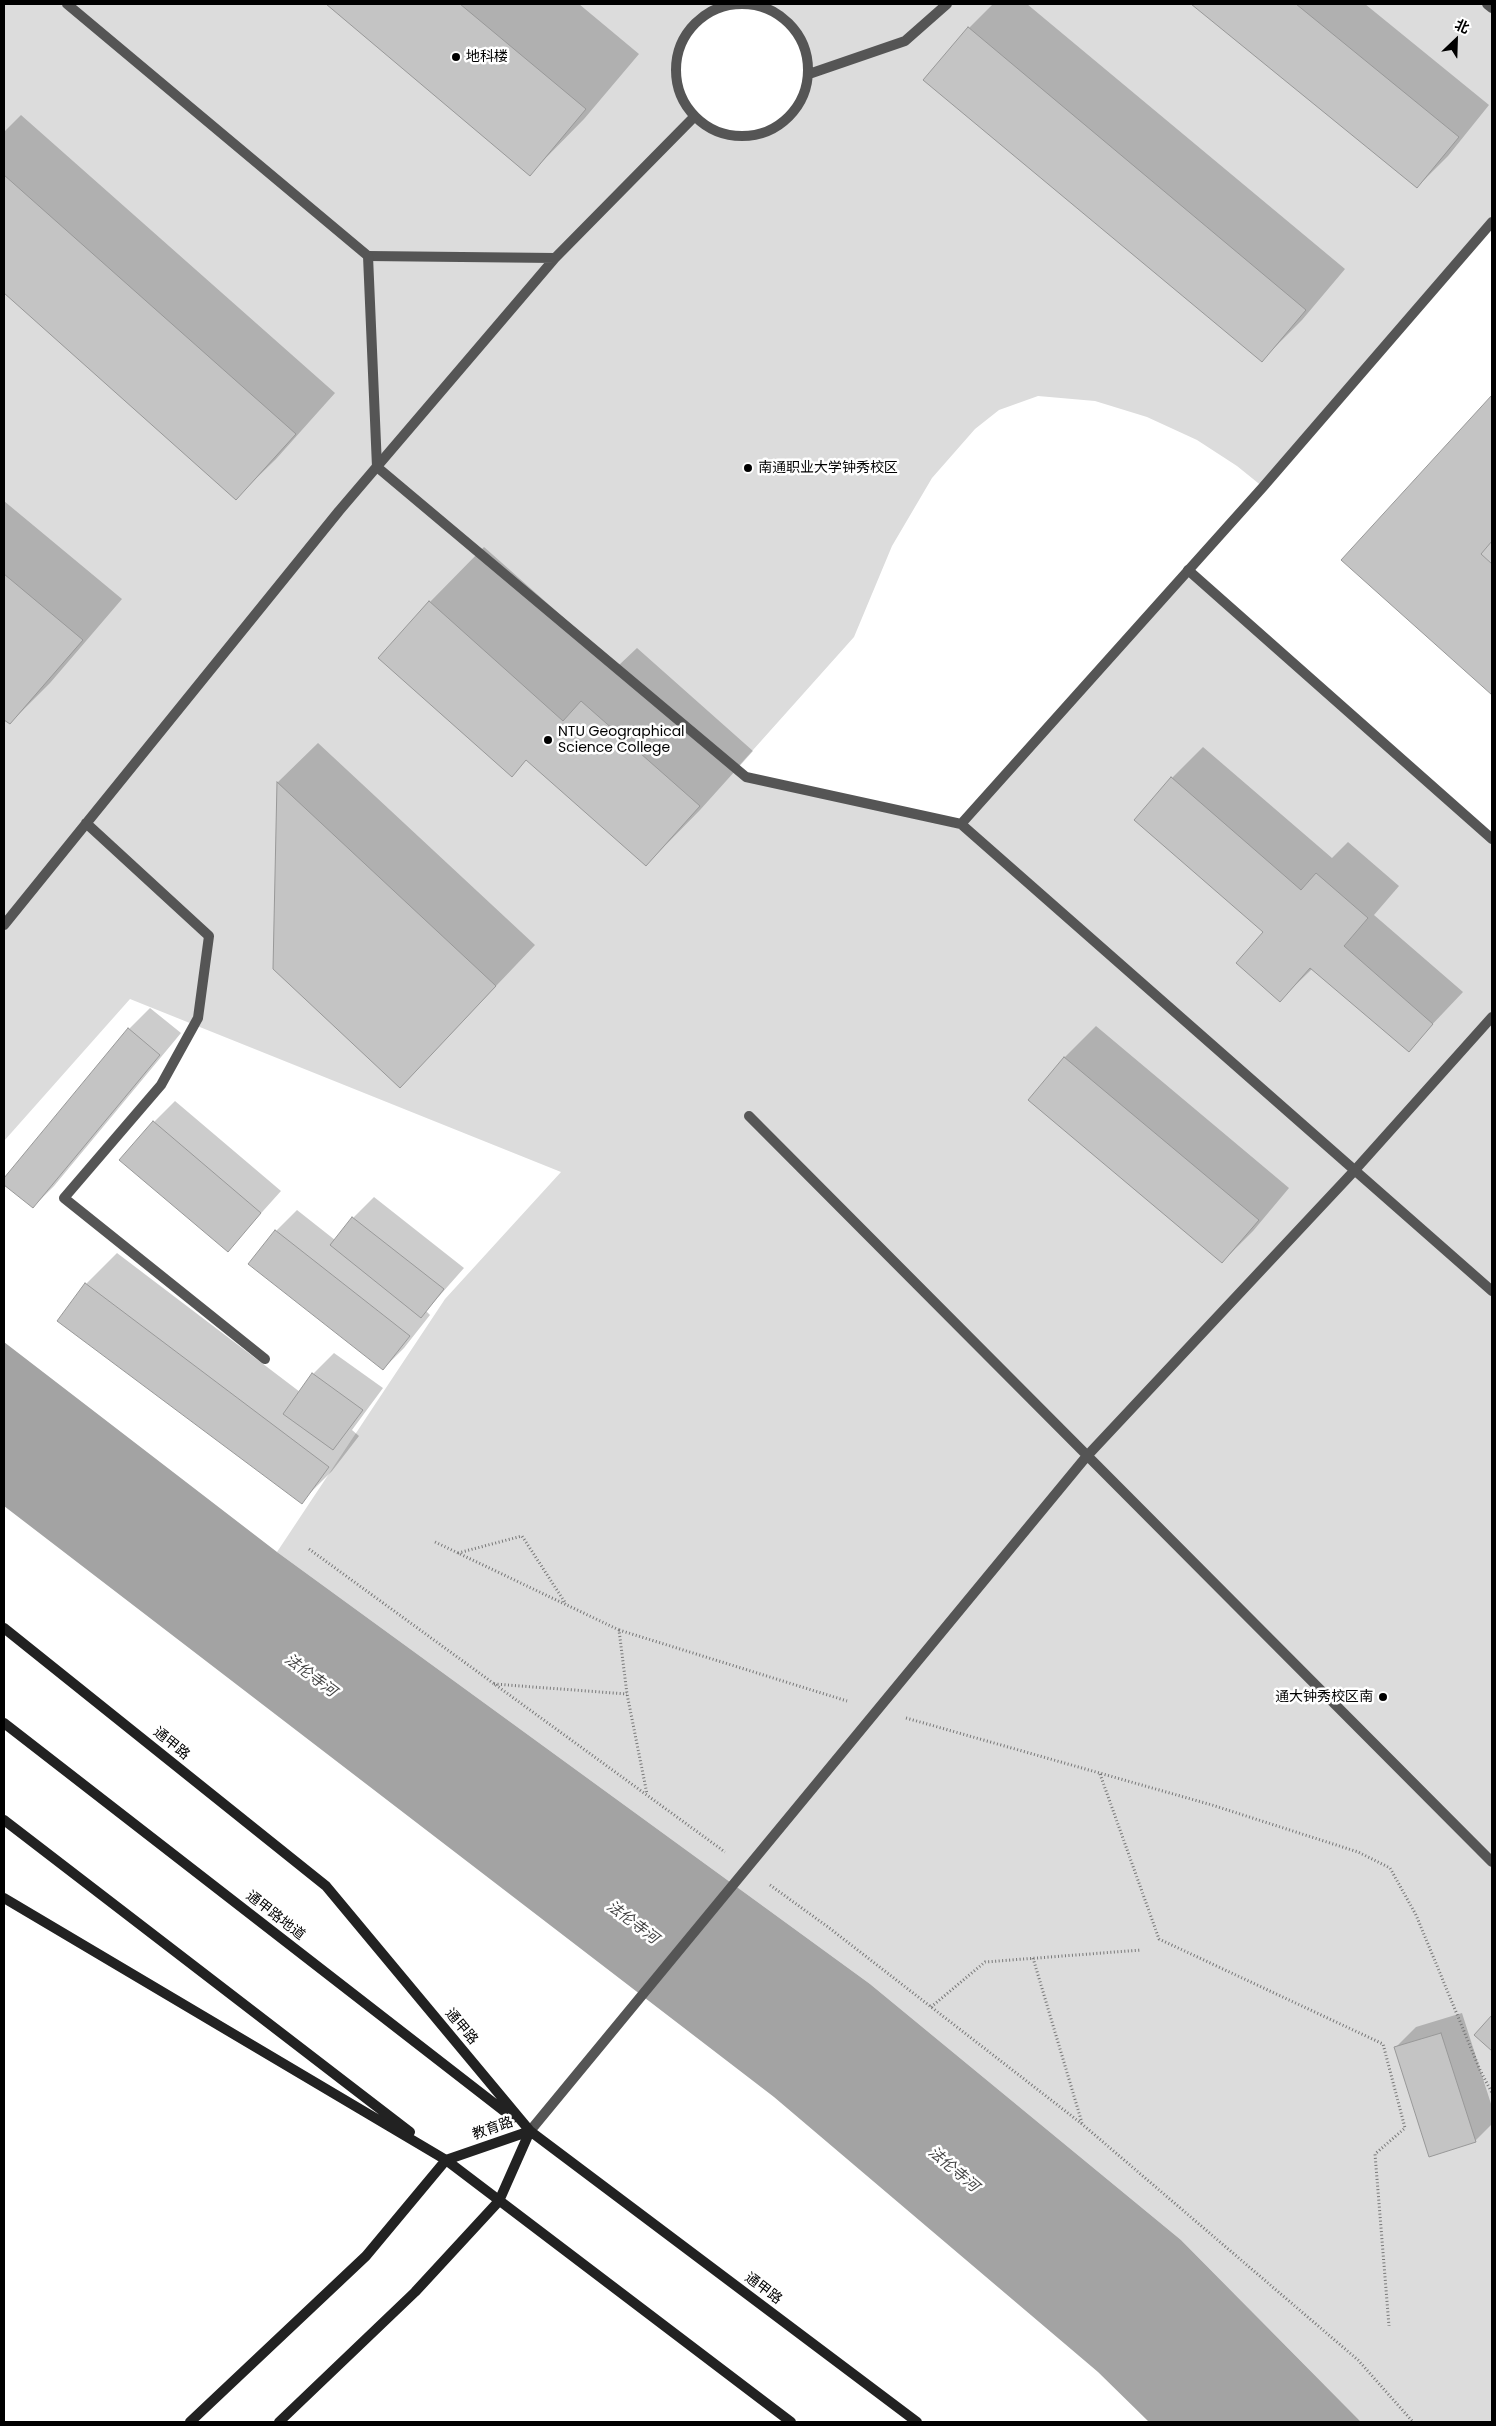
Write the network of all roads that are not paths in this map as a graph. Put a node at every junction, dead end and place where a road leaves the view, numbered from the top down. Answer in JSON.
{"nodes":[{"id":1,"x":67,"y":4,"type":"edge"},
{"id":2,"x":947,"y":4,"type":"edge"},
{"id":3,"x":1487,"y":4,"type":"edge"},
{"id":4,"x":717,"y":6,"type":"edge"},
{"id":5,"x":1492,"y":8,"type":"edge"},
{"id":6,"x":809,"y":74,"type":"junction"},
{"id":7,"x":694,"y":117,"type":"junction"},
{"id":8,"x":1492,"y":222,"type":"edge"},
{"id":9,"x":368,"y":256,"type":"junction"},
{"id":10,"x":554,"y":258,"type":"junction"},
{"id":11,"x":377,"y":467,"type":"junction"},
{"id":12,"x":1188,"y":570,"type":"junction"},
{"id":13,"x":86,"y":823,"type":"junction"},
{"id":14,"x":962,"y":824,"type":"junction"},
{"id":15,"x":1492,"y":839,"type":"edge"},
{"id":16,"x":4,"y":925,"type":"edge"},
{"id":17,"x":1492,"y":1016,"type":"edge"},
{"id":18,"x":749,"y":1116,"type":"dead end"},
{"id":19,"x":1355,"y":1170,"type":"junction"},
{"id":20,"x":1492,"y":1292,"type":"edge"},
{"id":21,"x":264,"y":1359,"type":"dead end"},
{"id":22,"x":1086,"y":1457,"type":"junction"},
{"id":23,"x":4,"y":1628,"type":"edge"},
{"id":24,"x":4,"y":1723,"type":"edge"},
{"id":25,"x":4,"y":1820,"type":"edge"},
{"id":26,"x":1492,"y":1862,"type":"edge"},
{"id":27,"x":4,"y":1898,"type":"edge"},
{"id":28,"x":530,"y":2131,"type":"junction"},
{"id":29,"x":446,"y":2160,"type":"junction"},
{"id":30,"x":499,"y":2201,"type":"junction"},
{"id":31,"x":190,"y":2422,"type":"edge"},
{"id":32,"x":279,"y":2422,"type":"edge"},
{"id":33,"x":791,"y":2422,"type":"edge"},
{"id":34,"x":917,"y":2422,"type":"edge"}],
"edges":[{"from":1,"to":9,"type":"street"},
{"from":2,"to":6,"type":"street"},
{"from":3,"to":5,"type":"street"},
{"from":4,"to":6,"type":"street"},
{"from":4,"to":7,"type":"street"},
{"from":6,"to":7,"type":"street"},
{"from":7,"to":10,"type":"street"},
{"from":8,"to":12,"type":"street"},
{"from":9,"to":10,"type":"street"},
{"from":9,"to":11,"type":"street"},
{"from":10,"to":11,"type":"street"},
{"from":11,"to":13,"type":"street"},
{"from":11,"to":14,"type":"street"},
{"from":12,"to":14,"type":"street"},
{"from":12,"to":15,"type":"street"},
{"from":13,"to":16,"type":"street"},
{"from":13,"to":21,"type":"street"},
{"from":14,"to":19,"type":"street"},
{"from":17,"to":19,"type":"street"},
{"from":18,"to":22,"type":"street"},
{"from":19,"to":20,"type":"street"},
{"from":19,"to":22,"type":"street"},
{"from":22,"to":26,"type":"street"},
{"from":22,"to":28,"type":"street"},
{"from":23,"to":28,"type":"main road","name":"通甲路"},
{"from":24,"to":28,"type":"main road","name":"通甲路地道"},
{"from":25,"to":29,"type":"main road"},
{"from":27,"to":29,"type":"main road"},
{"from":28,"to":29,"type":"main road","name":"教育路"},
{"from":28,"to":30,"type":"main road","name":"教育路"},
{"from":28,"to":34,"type":"main road","name":"通甲路"},
{"from":29,"to":30,"type":"main road"},
{"from":29,"to":31,"type":"main road"},
{"from":30,"to":32,"type":"main road","name":"教育路"},
{"from":30,"to":33,"type":"main road"}]}
